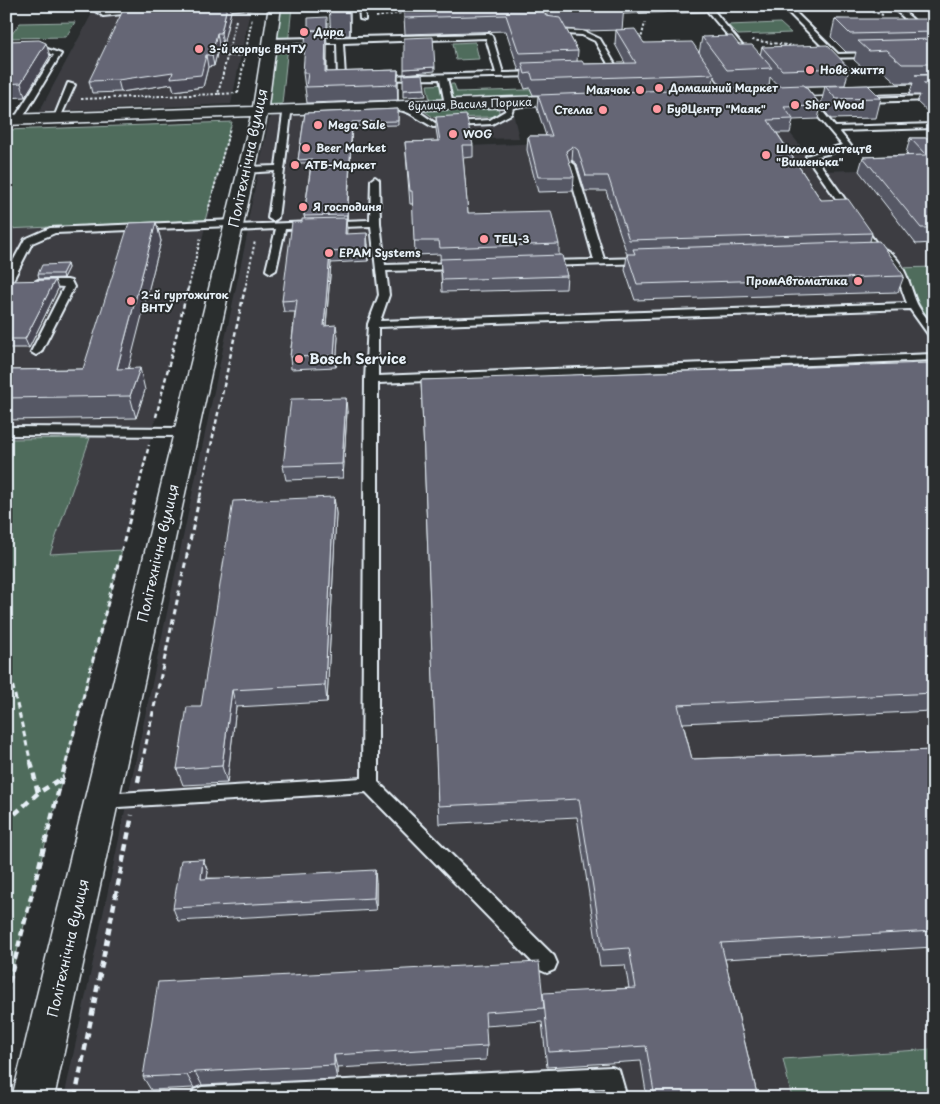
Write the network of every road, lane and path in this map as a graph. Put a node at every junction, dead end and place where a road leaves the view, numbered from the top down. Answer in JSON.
{"nodes":[{"id":1,"x":91,"y":6,"type":"edge"},
{"id":2,"x":275,"y":6,"type":"edge"},
{"id":3,"x":362,"y":6,"type":"edge"},
{"id":4,"x":672,"y":6,"type":"edge"},
{"id":5,"x":706,"y":6,"type":"edge"},
{"id":6,"x":785,"y":6,"type":"edge"},
{"id":7,"x":893,"y":6,"type":"edge"},
{"id":8,"x":254,"y":7,"type":"edge"},
{"id":9,"x":239,"y":8,"type":"junction"},
{"id":10,"x":663,"y":8,"type":"edge"},
{"id":11,"x":200,"y":10,"type":"edge"},
{"id":12,"x":648,"y":10,"type":"junction"},
{"id":13,"x":599,"y":11,"type":"dead end"},
{"id":14,"x":152,"y":12,"type":"edge"},
{"id":15,"x":363,"y":19,"type":"dead end"},
{"id":16,"x":544,"y":21,"type":"edge"},
{"id":17,"x":916,"y":33,"type":"edge"},
{"id":18,"x":924,"y":33,"type":"junction"},
{"id":19,"x":731,"y":36,"type":"junction"},
{"id":20,"x":598,"y":40,"type":"junction"},
{"id":21,"x":934,"y":40,"type":"edge"},
{"id":22,"x":270,"y":41,"type":"junction"},
{"id":23,"x":340,"y":41,"type":"junction"},
{"id":24,"x":796,"y":47,"type":"edge"},
{"id":25,"x":6,"y":49,"type":"edge"},
{"id":26,"x":245,"y":55,"type":"junction"},
{"id":27,"x":885,"y":55,"type":"edge"},
{"id":28,"x":227,"y":56,"type":"junction"},
{"id":29,"x":836,"y":56,"type":"junction"},
{"id":30,"x":808,"y":57,"type":"edge"},
{"id":31,"x":750,"y":59,"type":"edge"},
{"id":32,"x":698,"y":61,"type":"edge"},
{"id":33,"x":595,"y":72,"type":"edge"},
{"id":34,"x":548,"y":73,"type":"edge"},
{"id":35,"x":500,"y":75,"type":"junction"},
{"id":36,"x":442,"y":77,"type":"junction"},
{"id":37,"x":360,"y":79,"type":"edge"},
{"id":38,"x":369,"y":79,"type":"edge"},
{"id":39,"x":71,"y":85,"type":"dead end"},
{"id":40,"x":934,"y":88,"type":"edge"},
{"id":41,"x":770,"y":91,"type":"edge"},
{"id":42,"x":238,"y":93,"type":"junction"},
{"id":43,"x":218,"y":94,"type":"junction"},
{"id":44,"x":742,"y":94,"type":"edge"},
{"id":45,"x":722,"y":95,"type":"junction"},
{"id":46,"x":702,"y":96,"type":"edge"},
{"id":47,"x":807,"y":97,"type":"junction"},
{"id":48,"x":934,"y":98,"type":"edge"},
{"id":49,"x":594,"y":99,"type":"edge"},
{"id":50,"x":64,"y":100,"type":"junction"},
{"id":51,"x":849,"y":100,"type":"edge"},
{"id":52,"x":824,"y":101,"type":"edge"},
{"id":53,"x":526,"y":102,"type":"junction"},
{"id":54,"x":449,"y":104,"type":"junction"},
{"id":55,"x":393,"y":106,"type":"junction"},
{"id":56,"x":261,"y":108,"type":"junction"},
{"id":57,"x":56,"y":118,"type":"junction"},
{"id":58,"x":12,"y":119,"type":"edge"},
{"id":59,"x":232,"y":119,"type":"dead end"},
{"id":60,"x":934,"y":126,"type":"edge"},
{"id":61,"x":898,"y":127,"type":"junction"},
{"id":62,"x":833,"y":129,"type":"junction"},
{"id":63,"x":905,"y":134,"type":"dead end"},
{"id":64,"x":571,"y":165,"type":"edge"},
{"id":65,"x":279,"y":168,"type":"junction"},
{"id":66,"x":246,"y":170,"type":"junction"},
{"id":67,"x":375,"y":180,"type":"dead end"},
{"id":68,"x":273,"y":218,"type":"dead end"},
{"id":69,"x":375,"y":223,"type":"junction"},
{"id":70,"x":204,"y":224,"type":"junction"},
{"id":71,"x":242,"y":226,"type":"junction"},
{"id":72,"x":281,"y":227,"type":"junction"},
{"id":73,"x":886,"y":252,"type":"junction"},
{"id":74,"x":866,"y":253,"type":"edge"},
{"id":75,"x":659,"y":260,"type":"edge"},
{"id":76,"x":600,"y":262,"type":"junction"},
{"id":77,"x":530,"y":264,"type":"edge"},
{"id":78,"x":471,"y":266,"type":"edge"},
{"id":79,"x":381,"y":268,"type":"junction"},
{"id":80,"x":271,"y":270,"type":"dead end"},
{"id":81,"x":13,"y":284,"type":"edge"},
{"id":82,"x":913,"y":306,"type":"junction"},
{"id":83,"x":373,"y":324,"type":"junction"},
{"id":84,"x":934,"y":335,"type":"edge"},
{"id":85,"x":36,"y":352,"type":"dead end"},
{"id":86,"x":934,"y":357,"type":"edge"},
{"id":87,"x":371,"y":380,"type":"junction"},
{"id":88,"x":6,"y":431,"type":"edge"},
{"id":89,"x":152,"y":432,"type":"junction"},
{"id":90,"x":186,"y":432,"type":"junction"},
{"id":91,"x":6,"y":658,"type":"edge"},
{"id":92,"x":64,"y":777,"type":"junction"},
{"id":93,"x":370,"y":785,"type":"junction"},
{"id":94,"x":38,"y":793,"type":"junction"},
{"id":95,"x":135,"y":799,"type":"junction"},
{"id":96,"x":102,"y":801,"type":"junction"},
{"id":97,"x":6,"y":822,"type":"edge"},
{"id":98,"x":547,"y":963,"type":"dead end"},
{"id":99,"x":6,"y":994,"type":"edge"},
{"id":100,"x":33,"y":1098,"type":"edge"},
{"id":101,"x":76,"y":1098,"type":"edge"},
{"id":102,"x":202,"y":1098,"type":"edge"},
{"id":103,"x":616,"y":1098,"type":"edge"}],
"edges":[{"from":1,"to":14,"type":"lane"},
{"from":2,"to":8,"type":"lane"},
{"from":2,"to":22,"type":"street","name":"Політехнічна вулиця"},
{"from":3,"to":15,"type":"lane"},
{"from":4,"to":10,"type":"lane"},
{"from":5,"to":19,"type":"lane"},
{"from":6,"to":29,"type":"lane"},
{"from":7,"to":18,"type":"lane"},
{"from":8,"to":9,"type":"lane"},
{"from":8,"to":26,"type":"path"},
{"from":9,"to":11,"type":"lane"},
{"from":9,"to":28,"type":"path"},
{"from":10,"to":12,"type":"lane"},
{"from":12,"to":13,"type":"lane"},
{"from":12,"to":20,"type":"path"},
{"from":16,"to":20,"type":"lane"},
{"from":17,"to":18,"type":"lane"},
{"from":18,"to":21,"type":"lane"},
{"from":19,"to":24,"type":"path"},
{"from":19,"to":31,"type":"lane"},
{"from":20,"to":33,"type":"lane"},
{"from":22,"to":23,"type":"lane"},
{"from":22,"to":56,"type":"street","name":"Політехнічна вулиця"},
{"from":23,"to":35,"type":"lane"},
{"from":23,"to":37,"type":"lane"},
{"from":25,"to":58,"type":"lane"},
{"from":26,"to":28,"type":"path"},
{"from":26,"to":42,"type":"path"},
{"from":27,"to":29,"type":"lane"},
{"from":28,"to":43,"type":"path"},
{"from":29,"to":30,"type":"lane"},
{"from":32,"to":45,"type":"lane"},
{"from":34,"to":35,"type":"lane"},
{"from":35,"to":36,"type":"lane"},
{"from":36,"to":38,"type":"lane"},
{"from":36,"to":54,"type":"lane"},
{"from":39,"to":50,"type":"lane"},
{"from":40,"to":47,"type":"street"},
{"from":41,"to":47,"type":"street"},
{"from":42,"to":43,"type":"path"},
{"from":42,"to":56,"type":"path"},
{"from":43,"to":50,"type":"path"},
{"from":44,"to":45,"type":"street"},
{"from":45,"to":46,"type":"street"},
{"from":47,"to":52,"type":"lane"},
{"from":47,"to":62,"type":"lane"},
{"from":48,"to":51,"type":"lane"},
{"from":49,"to":53,"type":"street","name":"вулиця Василя Порика"},
{"from":50,"to":57,"type":"lane"},
{"from":53,"to":54,"type":"street","name":"вулиця Василя Порика"},
{"from":53,"to":55,"type":"lane"},
{"from":54,"to":55,"type":"street","name":"вулиця Василя Порика"},
{"from":55,"to":56,"type":"street","name":"вулиця Василя Порика"},
{"from":56,"to":57,"type":"street","name":"вулиця Василя Порика"},
{"from":56,"to":65,"type":"lane"},
{"from":56,"to":66,"type":"street","name":"Політехнічна вулиця"},
{"from":57,"to":58,"type":"street","name":"вулиця Василя Порика"},
{"from":59,"to":70,"type":"path"},
{"from":60,"to":61,"type":"lane"},
{"from":61,"to":62,"type":"lane"},
{"from":61,"to":63,"type":"lane"},
{"from":62,"to":73,"type":"lane"},
{"from":64,"to":76,"type":"lane"},
{"from":65,"to":66,"type":"lane"},
{"from":65,"to":68,"type":"lane"},
{"from":66,"to":71,"type":"street","name":"Політехнічна вулиця"},
{"from":67,"to":69,"type":"lane"},
{"from":69,"to":72,"type":"lane"},
{"from":69,"to":79,"type":"lane"},
{"from":70,"to":71,"type":"lane"},
{"from":70,"to":81,"type":"lane"},
{"from":70,"to":89,"type":"path"},
{"from":71,"to":72,"type":"lane"},
{"from":71,"to":90,"type":"street","name":"Політехнічна вулиця"},
{"from":71,"to":95,"type":"path"},
{"from":72,"to":80,"type":"lane"},
{"from":73,"to":74,"type":"lane"},
{"from":73,"to":82,"type":"lane"},
{"from":75,"to":76,"type":"lane"},
{"from":76,"to":77,"type":"lane"},
{"from":78,"to":79,"type":"lane"},
{"from":79,"to":83,"type":"lane"},
{"from":81,"to":85,"type":"lane"},
{"from":82,"to":83,"type":"lane"},
{"from":82,"to":84,"type":"lane"},
{"from":83,"to":87,"type":"lane"},
{"from":86,"to":87,"type":"lane"},
{"from":87,"to":93,"type":"lane"},
{"from":88,"to":89,"type":"lane"},
{"from":89,"to":90,"type":"lane"},
{"from":89,"to":92,"type":"path"},
{"from":90,"to":96,"type":"street","name":"Політехнічна вулиця"},
{"from":91,"to":94,"type":"path"},
{"from":92,"to":94,"type":"path"},
{"from":92,"to":99,"type":"path"},
{"from":93,"to":95,"type":"lane"},
{"from":93,"to":98,"type":"lane"},
{"from":94,"to":97,"type":"path"},
{"from":95,"to":96,"type":"lane"},
{"from":95,"to":101,"type":"path"},
{"from":96,"to":100,"type":"street","name":"Політехнічна вулиця"},
{"from":102,"to":103,"type":"lane"}]}
